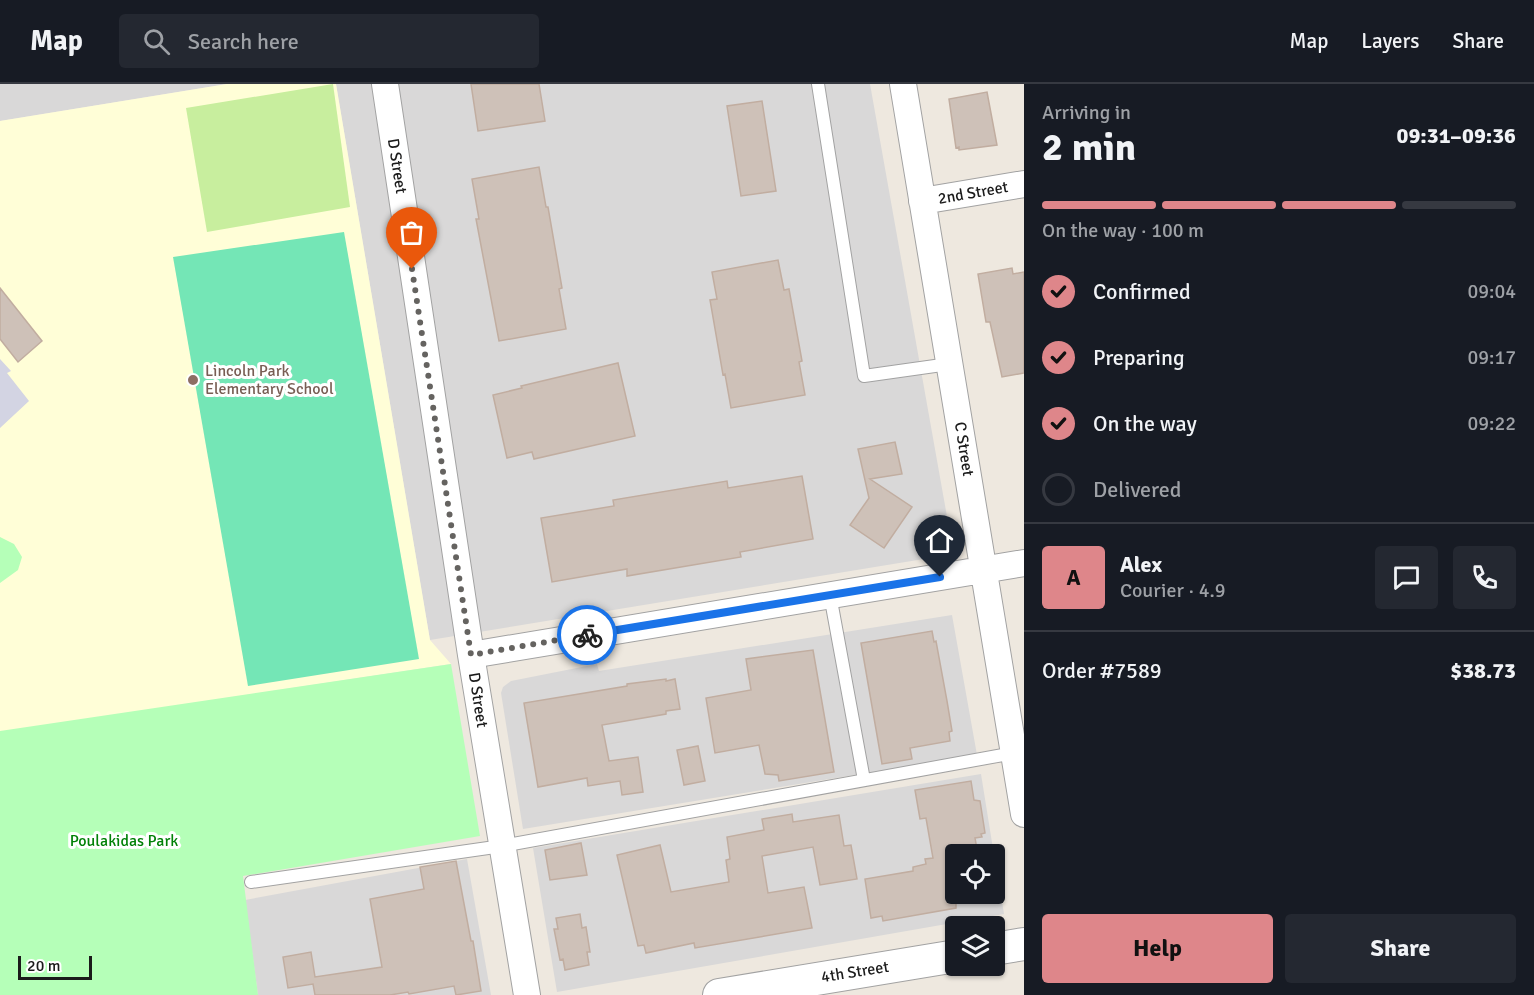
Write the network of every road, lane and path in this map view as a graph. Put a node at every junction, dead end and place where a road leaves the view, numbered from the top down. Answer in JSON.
{"nodes":[{"id":1,"x":385,"y":84,"type":"edge"},
{"id":2,"x":818,"y":84,"type":"edge"},
{"id":3,"x":903,"y":84,"type":"edge"},
{"id":4,"x":1024,"y":184,"type":"edge"},
{"id":5,"x":922,"y":201,"type":"junction"},
{"id":6,"x":949,"y":364,"type":"junction"},
{"id":7,"x":1024,"y":563,"type":"edge"},
{"id":8,"x":984,"y":570,"type":"junction"},
{"id":9,"x":830,"y":595,"type":"junction"},
{"id":10,"x":471,"y":655,"type":"junction"},
{"id":11,"x":1014,"y":753,"type":"junction"},
{"id":12,"x":864,"y":780,"type":"junction"},
{"id":13,"x":1024,"y":814,"type":"edge"},
{"id":14,"x":502,"y":846,"type":"junction"},
{"id":15,"x":251,"y":882,"type":"dead end"},
{"id":16,"x":945,"y":958,"type":"edge"},
{"id":17,"x":527,"y":995,"type":"edge"},
{"id":18,"x":719,"y":995,"type":"edge"}],
"edges":[{"from":1,"to":10,"type":"street","name":"D Street"},
{"from":2,"to":6,"type":"lane"},
{"from":3,"to":5,"type":"street","name":"C Street"},
{"from":4,"to":5,"type":"street","name":"2nd Street"},
{"from":5,"to":6,"type":"street","name":"C Street"},
{"from":6,"to":8,"type":"street","name":"C Street"},
{"from":7,"to":8,"type":"street"},
{"from":8,"to":9,"type":"street"},
{"from":8,"to":11,"type":"street","name":"C Street"},
{"from":9,"to":10,"type":"street"},
{"from":9,"to":12,"type":"lane"},
{"from":10,"to":14,"type":"street","name":"D Street"},
{"from":11,"to":12,"type":"lane"},
{"from":11,"to":13,"type":"street","name":"C Street"},
{"from":12,"to":14,"type":"lane"},
{"from":14,"to":15,"type":"lane"},
{"from":14,"to":17,"type":"street","name":"D Street"},
{"from":16,"to":18,"type":"street","name":"4th Street"}]}
